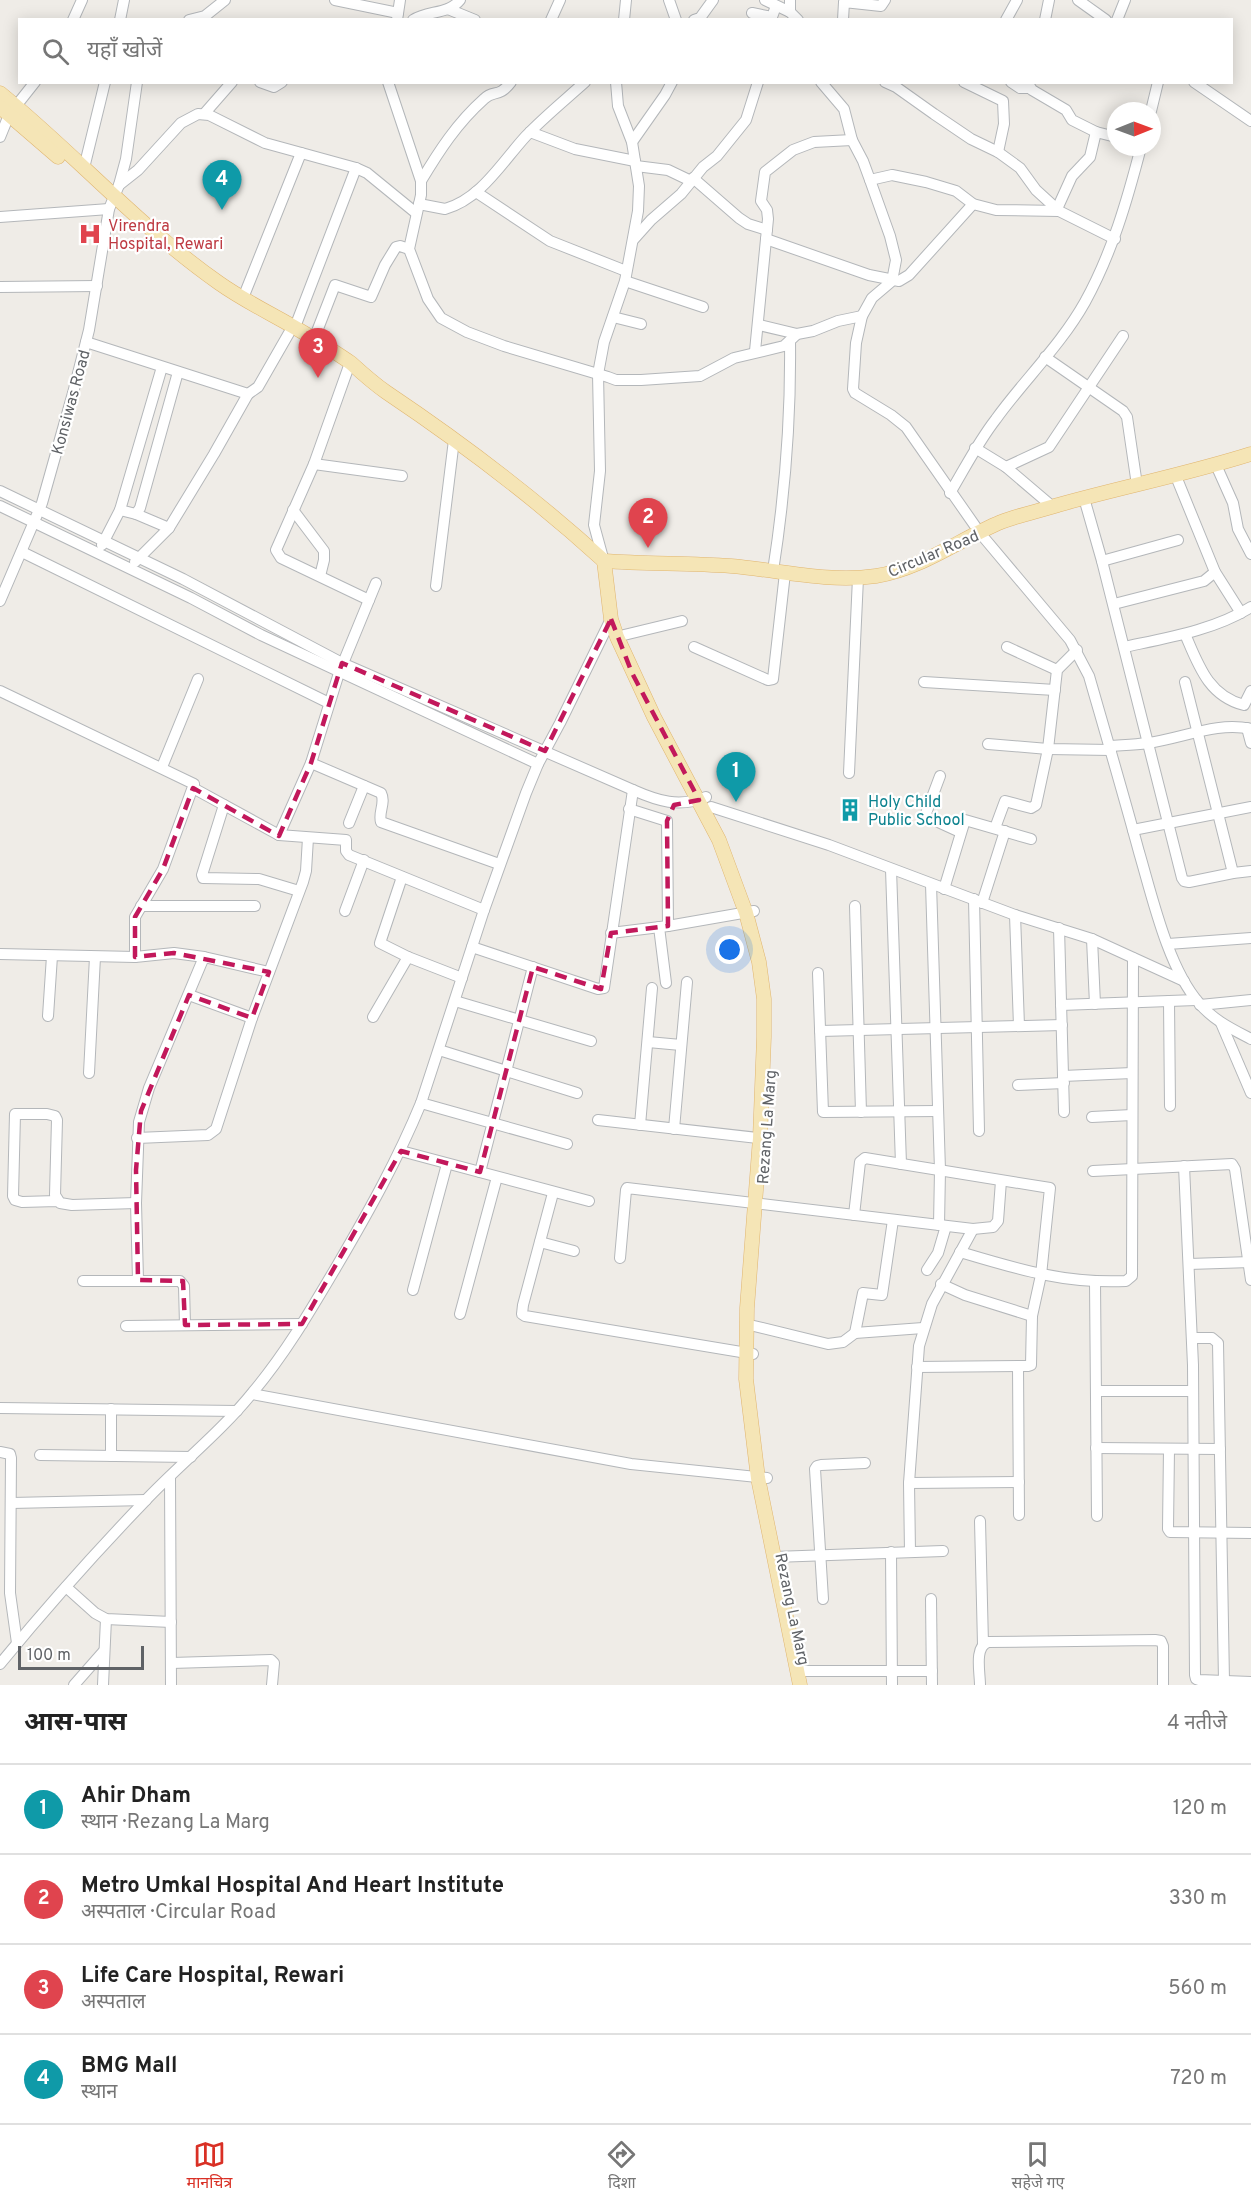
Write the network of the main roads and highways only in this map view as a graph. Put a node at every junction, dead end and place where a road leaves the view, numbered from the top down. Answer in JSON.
{"nodes":[{"id":1,"x":0,"y":93,"type":"edge"},
{"id":2,"x":9,"y":109,"type":"edge"},
{"id":3,"x":113,"y":198,"type":"junction"},
{"id":4,"x":292,"y":330,"type":"junction"},
{"id":5,"x":353,"y":369,"type":"junction"},
{"id":6,"x":1251,"y":454,"type":"edge"},
{"id":7,"x":604,"y":561,"type":"junction"},
{"id":8,"x":608,"y":598,"type":"junction"},
{"id":9,"x":672,"y":743,"type":"junction"},
{"id":10,"x":758,"y":1203,"type":"junction"},
{"id":11,"x":749,"y":1354,"type":"junction"},
{"id":12,"x":803,"y":1678,"type":"edge"}],
"edges":[{"from":1,"to":2,"type":"main road"},
{"from":2,"to":3,"type":"main road"},
{"from":2,"to":3,"type":"main road"},
{"from":3,"to":4,"type":"main road"},
{"from":3,"to":4,"type":"main road"},
{"from":4,"to":5,"type":"main road"},
{"from":4,"to":5,"type":"main road"},
{"from":5,"to":7,"type":"main road"},
{"from":6,"to":7,"type":"main road","name":"Circular Road"},
{"from":7,"to":8,"type":"main road","name":"Rezang La Marg"},
{"from":8,"to":9,"type":"main road","name":"Rezang La Marg"},
{"from":8,"to":9,"type":"main road","name":"Rezang La Marg"},
{"from":9,"to":10,"type":"main road","name":"Rezang La Marg"},
{"from":10,"to":11,"type":"main road","name":"Rezang La Marg"},
{"from":10,"to":11,"type":"main road","name":"Rezang La Marg"},
{"from":11,"to":12,"type":"main road","name":"Rezang La Marg"}]}
